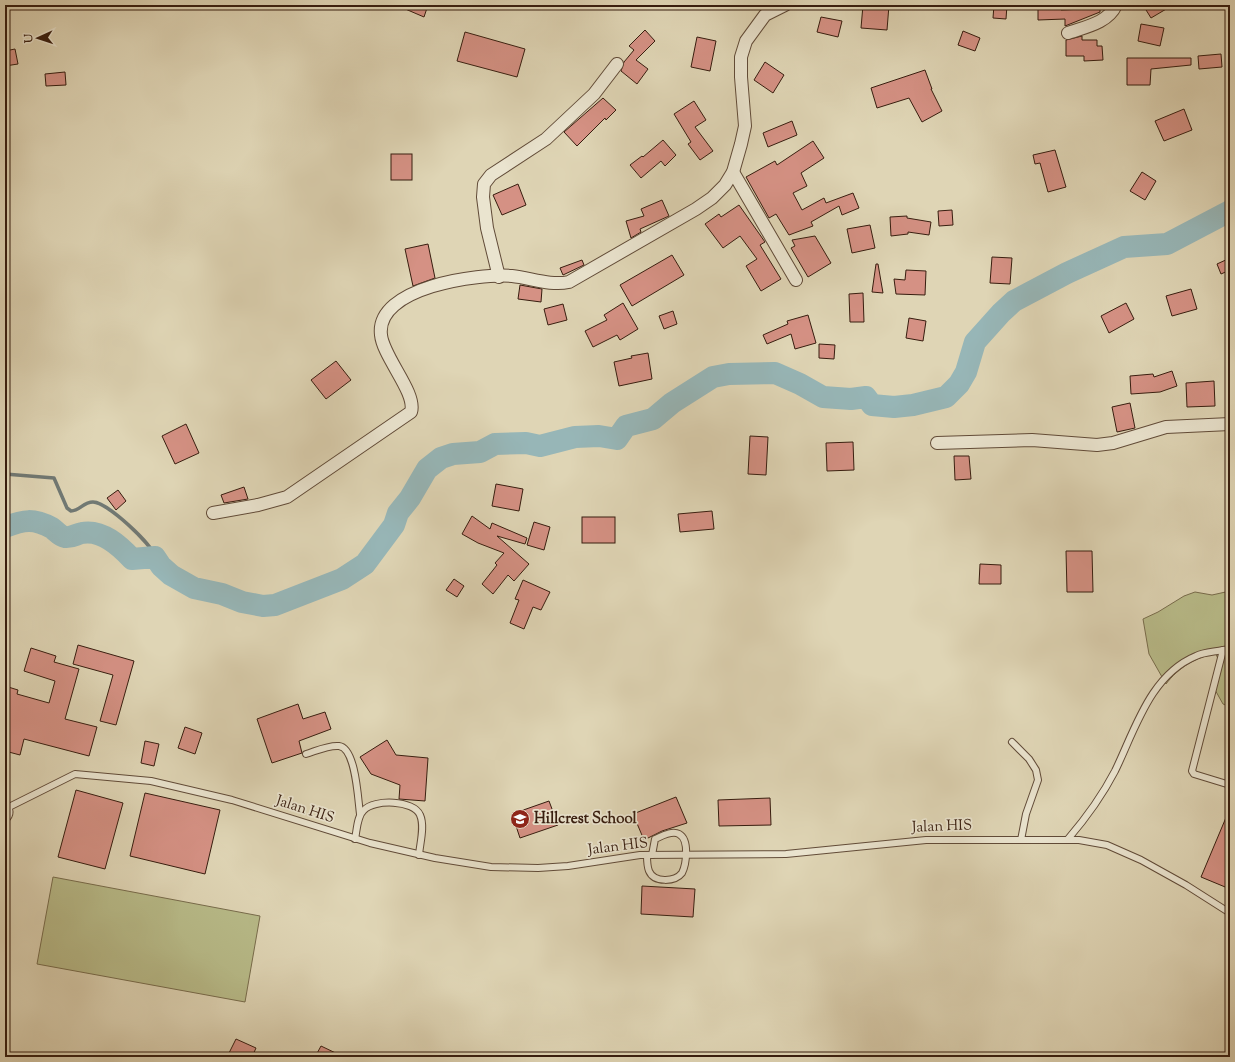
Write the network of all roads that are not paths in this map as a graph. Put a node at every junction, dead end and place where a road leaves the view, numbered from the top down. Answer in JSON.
{"nodes":[{"id":1,"x":785,"y":5,"type":"edge"},
{"id":2,"x":1116,"y":5,"type":"edge"},
{"id":3,"x":1068,"y":33,"type":"dead end"},
{"id":4,"x":617,"y":64,"type":"dead end"},
{"id":5,"x":733,"y":172,"type":"junction"},
{"id":6,"x":499,"y":277,"type":"junction"},
{"id":7,"x":796,"y":280,"type":"dead end"},
{"id":8,"x":1230,"y":424,"type":"edge"},
{"id":9,"x":937,"y":443,"type":"dead end"},
{"id":10,"x":212,"y":513,"type":"dead end"},
{"id":11,"x":1230,"y":649,"type":"edge"},
{"id":12,"x":1223,"y":650,"type":"junction"},
{"id":13,"x":1012,"y":742,"type":"dead end"},
{"id":14,"x":306,"y":754,"type":"dead end"},
{"id":15,"x":1230,"y":785,"type":"edge"},
{"id":16,"x":7,"y":805,"type":"edge"},
{"id":17,"x":360,"y":814,"type":"junction"},
{"id":18,"x":5,"y":820,"type":"edge"},
{"id":19,"x":355,"y":839,"type":"junction"},
{"id":20,"x":1068,"y":839,"type":"junction"},
{"id":21,"x":1021,"y":840,"type":"junction"},
{"id":22,"x":419,"y":855,"type":"junction"},
{"id":23,"x":649,"y":855,"type":"junction"},
{"id":24,"x":687,"y":855,"type":"junction"},
{"id":25,"x":1230,"y":913,"type":"edge"}],
"edges":[{"from":1,"to":5,"type":"street"},
{"from":2,"to":3,"type":"street"},
{"from":4,"to":6,"type":"street"},
{"from":5,"to":6,"type":"street"},
{"from":5,"to":7,"type":"street"},
{"from":6,"to":10,"type":"street"},
{"from":8,"to":9,"type":"street"},
{"from":11,"to":12,"type":"lane"},
{"from":12,"to":15,"type":"lane"},
{"from":12,"to":20,"type":"lane"},
{"from":13,"to":21,"type":"lane"},
{"from":14,"to":17,"type":"lane"},
{"from":16,"to":18,"type":"lane","name":"Jalan HIS"},
{"from":16,"to":19,"type":"lane","name":"Jalan HIS"},
{"from":17,"to":19,"type":"lane"},
{"from":17,"to":22,"type":"lane"},
{"from":19,"to":22,"type":"lane","name":"Jalan HIS"},
{"from":20,"to":21,"type":"lane","name":"Jalan HIS"},
{"from":20,"to":25,"type":"lane","name":"Jalan HIS"},
{"from":21,"to":24,"type":"lane","name":"Jalan HIS"},
{"from":22,"to":23,"type":"lane","name":"Jalan HIS"},
{"from":23,"to":24,"type":"lane","name":"Jalan HIS"},
{"from":23,"to":24,"type":"lane"},
{"from":23,"to":24,"type":"lane"}]}
